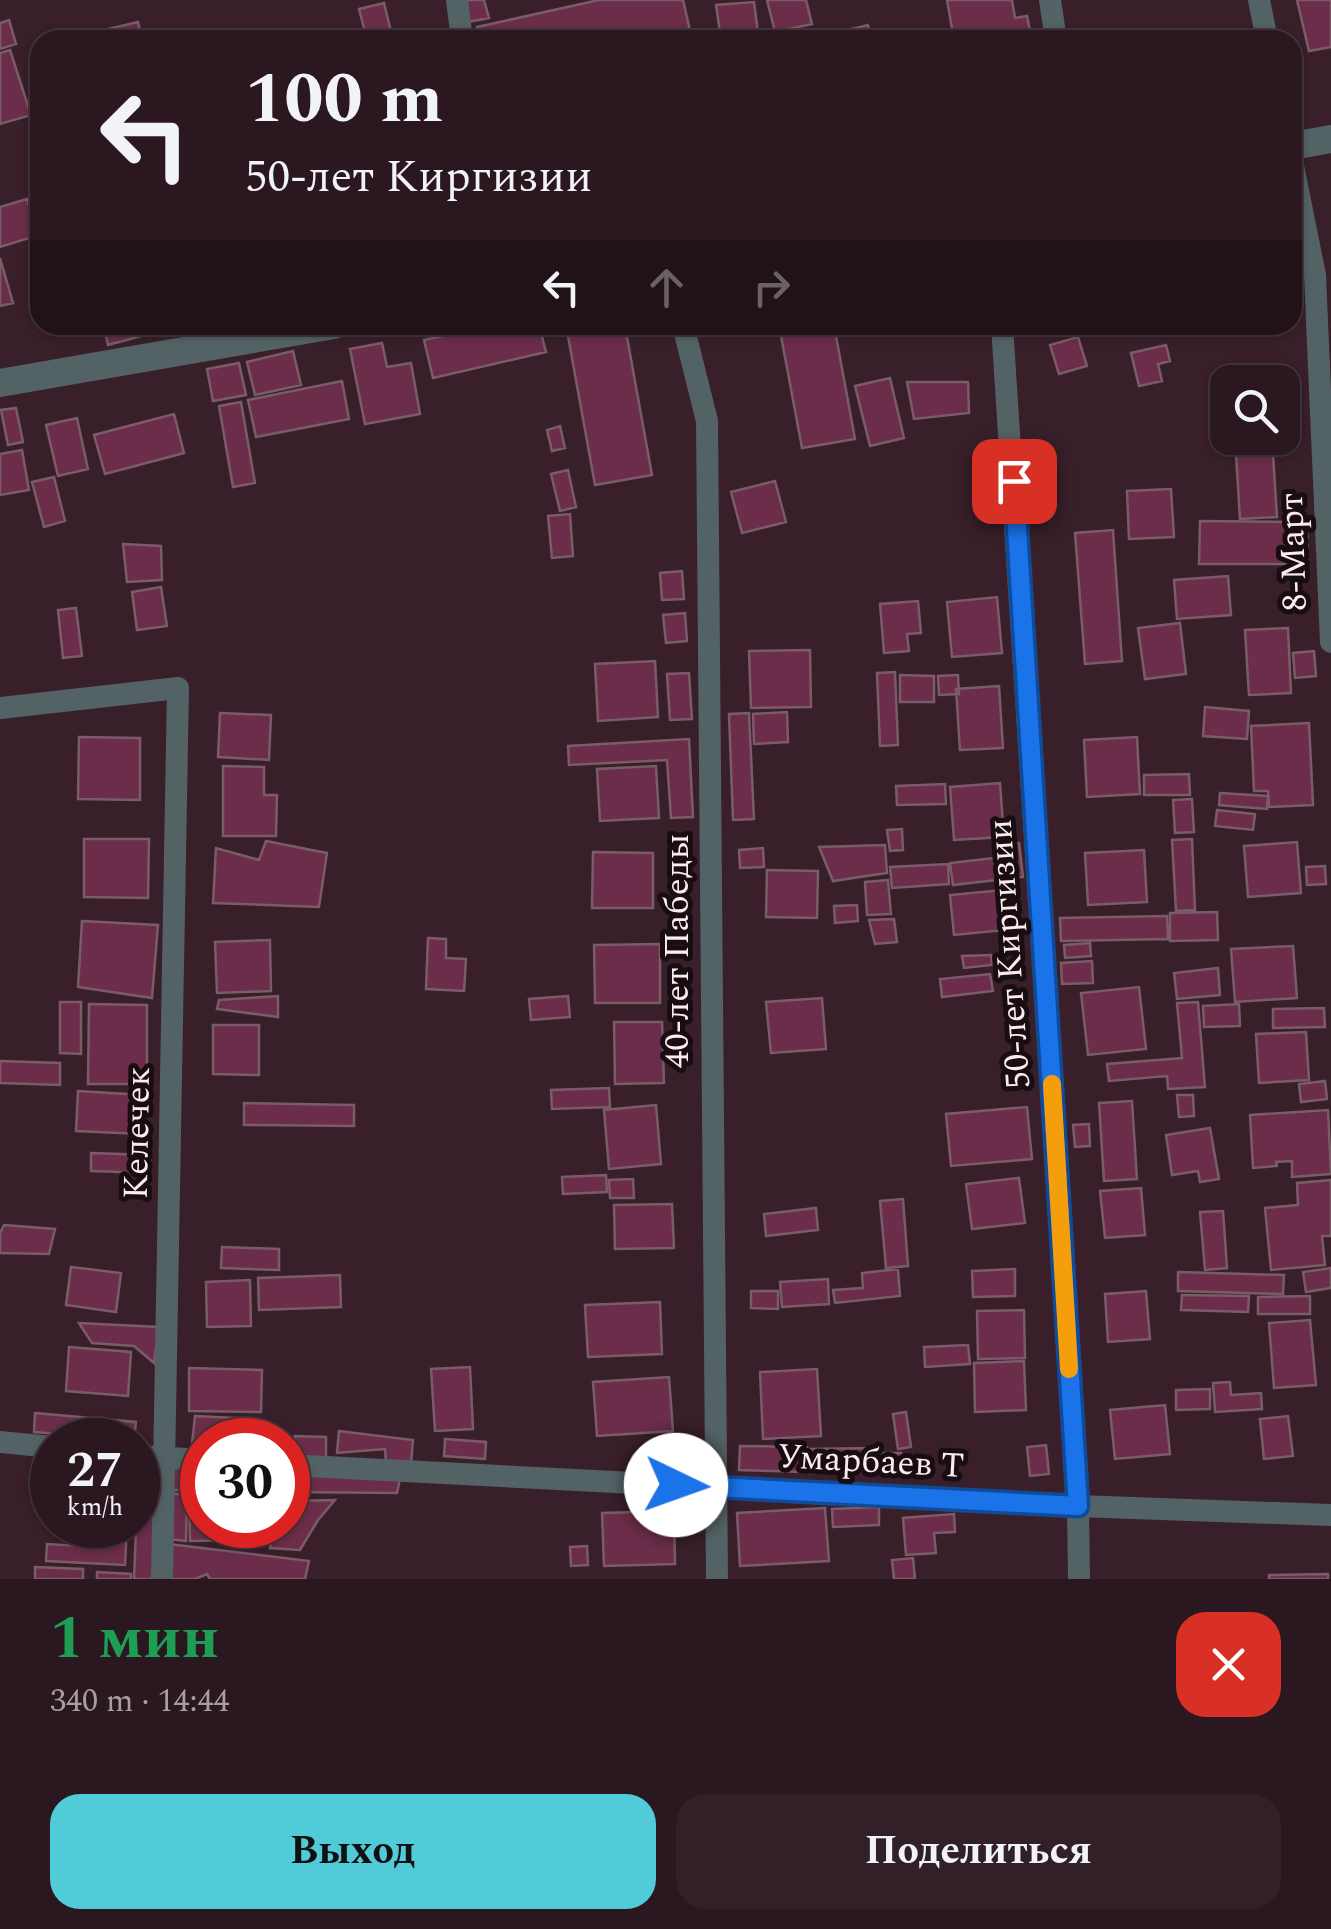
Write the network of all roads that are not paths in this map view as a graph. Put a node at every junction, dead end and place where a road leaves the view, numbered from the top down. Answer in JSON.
{"nodes":[{"id":1,"x":457,"y":0,"type":"edge"},
{"id":2,"x":1050,"y":0,"type":"edge"},
{"id":3,"x":1259,"y":0,"type":"edge"},
{"id":4,"x":461,"y":30,"type":"edge"},
{"id":5,"x":1054,"y":30,"type":"edge"},
{"id":6,"x":1265,"y":30,"type":"edge"},
{"id":7,"x":1331,"y":139,"type":"edge"},
{"id":8,"x":1302,"y":144,"type":"edge"},
{"id":9,"x":1302,"y":210,"type":"edge"},
{"id":10,"x":276,"y":335,"type":"edge"},
{"id":11,"x":686,"y":335,"type":"edge"},
{"id":12,"x":1003,"y":335,"type":"edge"},
{"id":13,"x":0,"y":383,"type":"edge"},
{"id":14,"x":1331,"y":642,"type":"edge"},
{"id":15,"x":0,"y":708,"type":"edge"},
{"id":16,"x":0,"y":1442,"type":"edge"},
{"id":17,"x":30,"y":1445,"type":"edge"},
{"id":18,"x":160,"y":1458,"type":"edge"},
{"id":19,"x":166,"y":1458,"type":"junction"},
{"id":20,"x":180,"y":1459,"type":"edge"},
{"id":21,"x":310,"y":1466,"type":"edge"},
{"id":22,"x":715,"y":1487,"type":"junction"},
{"id":23,"x":1078,"y":1506,"type":"junction"},
{"id":24,"x":1331,"y":1515,"type":"edge"},
{"id":25,"x":162,"y":1579,"type":"edge"},
{"id":26,"x":717,"y":1579,"type":"edge"},
{"id":27,"x":1079,"y":1579,"type":"edge"}],
"edges":[{"from":1,"to":4,"type":"street"},
{"from":2,"to":5,"type":"street"},
{"from":3,"to":6,"type":"street"},
{"from":7,"to":8,"type":"street"},
{"from":9,"to":14,"type":"street","name":"8-Март"},
{"from":10,"to":13,"type":"street"},
{"from":11,"to":22,"type":"street","name":"40-лет Пабеды"},
{"from":12,"to":23,"type":"street","name":"50-лет Киргизии"},
{"from":15,"to":19,"type":"street","name":"Келечек"},
{"from":16,"to":17,"type":"street"},
{"from":18,"to":19,"type":"street"},
{"from":19,"to":20,"type":"street"},
{"from":19,"to":25,"type":"street","name":"Келечек"},
{"from":21,"to":22,"type":"street","name":"Умарбаев Т"},
{"from":22,"to":23,"type":"street","name":"Умарбаев Т"},
{"from":22,"to":26,"type":"street","name":"40-лет Пабеды"},
{"from":23,"to":24,"type":"street","name":"Умарбаев Т"},
{"from":23,"to":27,"type":"street","name":"50-лет Киргизии"}]}
